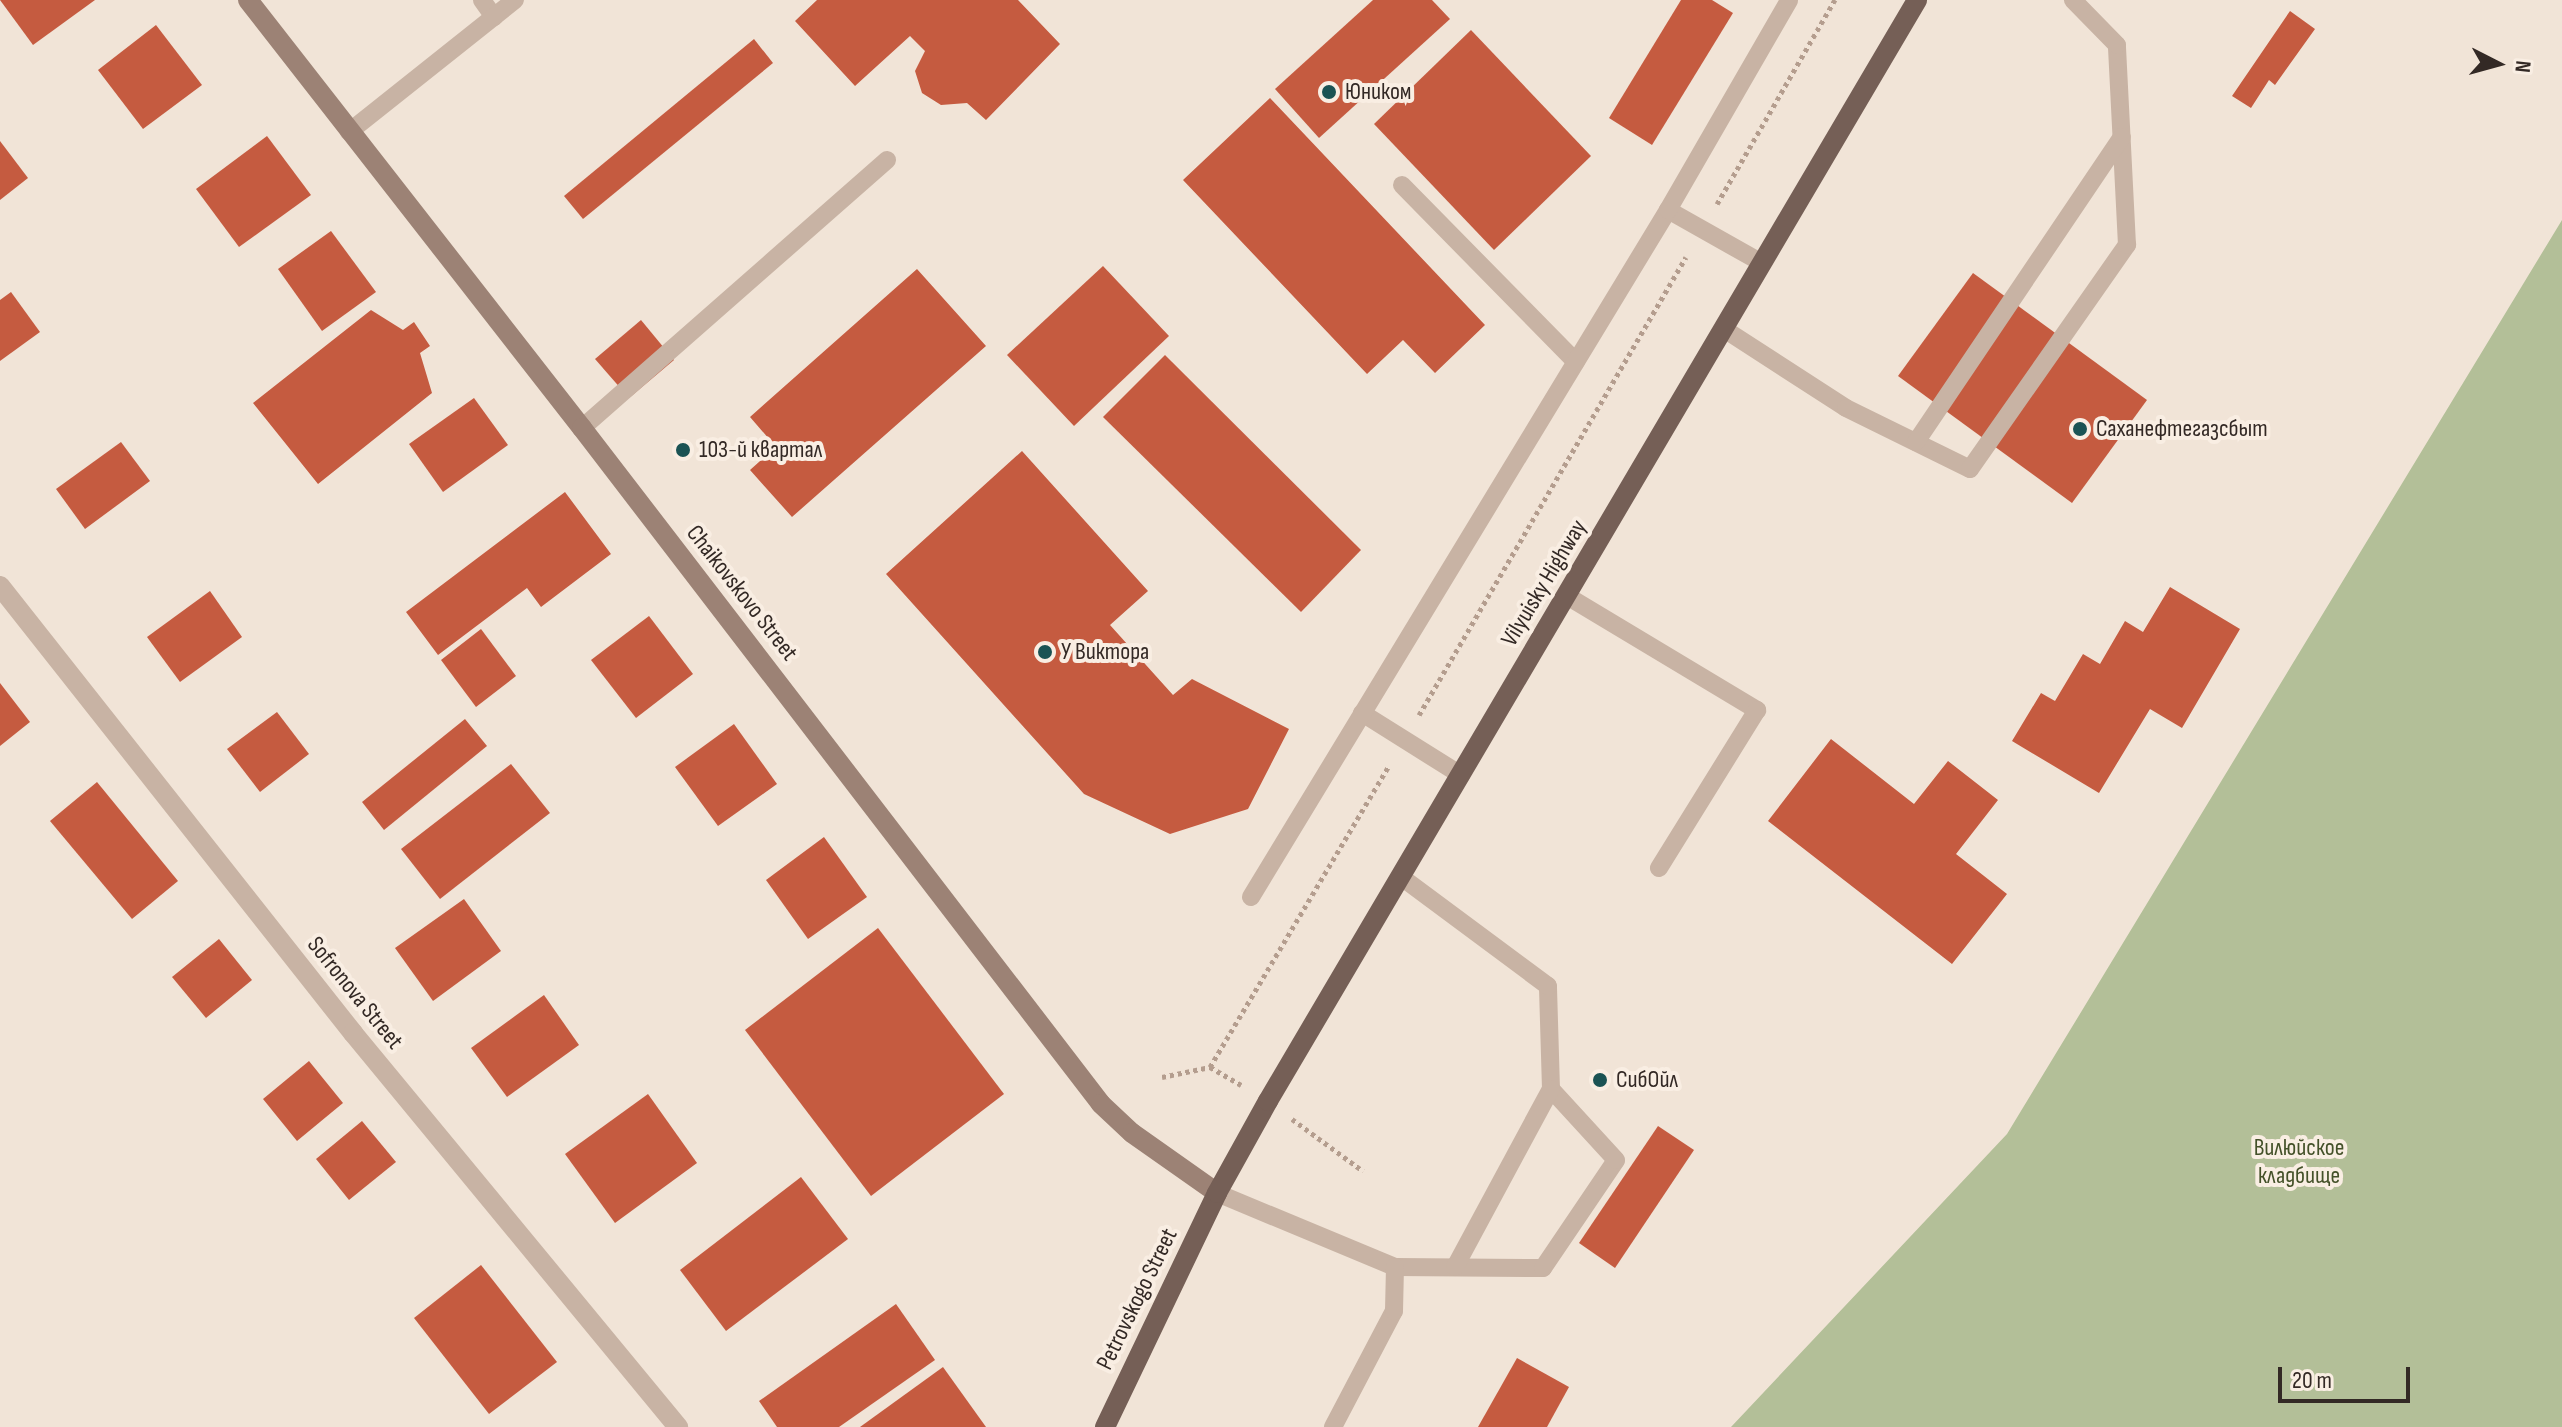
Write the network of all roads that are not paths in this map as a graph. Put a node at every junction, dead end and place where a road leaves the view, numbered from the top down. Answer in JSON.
{"nodes":[{"id":1,"x":248,"y":0,"type":"edge"},
{"id":2,"x":482,"y":0,"type":"edge"},
{"id":3,"x":515,"y":0,"type":"edge"},
{"id":4,"x":1789,"y":0,"type":"edge"},
{"id":5,"x":1917,"y":0,"type":"edge"},
{"id":6,"x":2073,"y":0,"type":"edge"},
{"id":7,"x":494,"y":17,"type":"junction"},
{"id":8,"x":349,"y":132,"type":"junction"},
{"id":9,"x":2122,"y":137,"type":"junction"},
{"id":10,"x":887,"y":160,"type":"dead end"},
{"id":11,"x":1402,"y":185,"type":"dead end"},
{"id":12,"x":1668,"y":210,"type":"junction"},
{"id":13,"x":1762,"y":263,"type":"junction"},
{"id":14,"x":1724,"y":329,"type":"junction"},
{"id":15,"x":1576,"y":362,"type":"junction"},
{"id":16,"x":582,"y":428,"type":"junction"},
{"id":17,"x":1916,"y":442,"type":"junction"},
{"id":18,"x":0,"y":586,"type":"edge"},
{"id":19,"x":1567,"y":596,"type":"junction"},
{"id":20,"x":1362,"y":713,"type":"junction"},
{"id":21,"x":1461,"y":775,"type":"junction"},
{"id":22,"x":1659,"y":868,"type":"dead end"},
{"id":23,"x":1401,"y":877,"type":"junction"},
{"id":24,"x":1251,"y":897,"type":"dead end"},
{"id":25,"x":1551,"y":1089,"type":"junction"},
{"id":26,"x":1217,"y":1193,"type":"junction"},
{"id":27,"x":1395,"y":1267,"type":"junction"},
{"id":28,"x":1455,"y":1267,"type":"junction"},
{"id":29,"x":678,"y":1427,"type":"edge"},
{"id":30,"x":1105,"y":1427,"type":"edge"},
{"id":31,"x":1333,"y":1427,"type":"edge"}],
"edges":[{"from":1,"to":8,"type":"main road","name":"Chaikovskovo Street"},
{"from":2,"to":7,"type":"lane"},
{"from":3,"to":7,"type":"lane"},
{"from":4,"to":12,"type":"lane"},
{"from":5,"to":13,"type":"main road","name":"Vilyuisky Highway"},
{"from":6,"to":9,"type":"lane"},
{"from":7,"to":8,"type":"lane"},
{"from":8,"to":16,"type":"main road","name":"Chaikovskovo Street"},
{"from":9,"to":17,"type":"lane"},
{"from":9,"to":17,"type":"lane"},
{"from":10,"to":16,"type":"lane"},
{"from":11,"to":15,"type":"lane"},
{"from":12,"to":13,"type":"lane"},
{"from":12,"to":15,"type":"lane"},
{"from":13,"to":14,"type":"main road","name":"Vilyuisky Highway"},
{"from":14,"to":17,"type":"lane"},
{"from":14,"to":19,"type":"main road","name":"Vilyuisky Highway"},
{"from":15,"to":20,"type":"lane"},
{"from":16,"to":26,"type":"main road","name":"Chaikovskovo Street"},
{"from":18,"to":29,"type":"street","name":"Sofronova Street"},
{"from":19,"to":21,"type":"main road","name":"Vilyuisky Highway"},
{"from":19,"to":22,"type":"lane"},
{"from":20,"to":21,"type":"lane"},
{"from":20,"to":24,"type":"lane"},
{"from":21,"to":23,"type":"main road","name":"Vilyuisky Highway"},
{"from":23,"to":25,"type":"lane"},
{"from":23,"to":26,"type":"main road","name":"Vilyuisky Highway"},
{"from":25,"to":28,"type":"lane"},
{"from":25,"to":28,"type":"lane"},
{"from":26,"to":27,"type":"lane"},
{"from":26,"to":30,"type":"main road","name":"Petrovskogo Street"},
{"from":27,"to":28,"type":"lane"},
{"from":27,"to":31,"type":"lane"}]}
